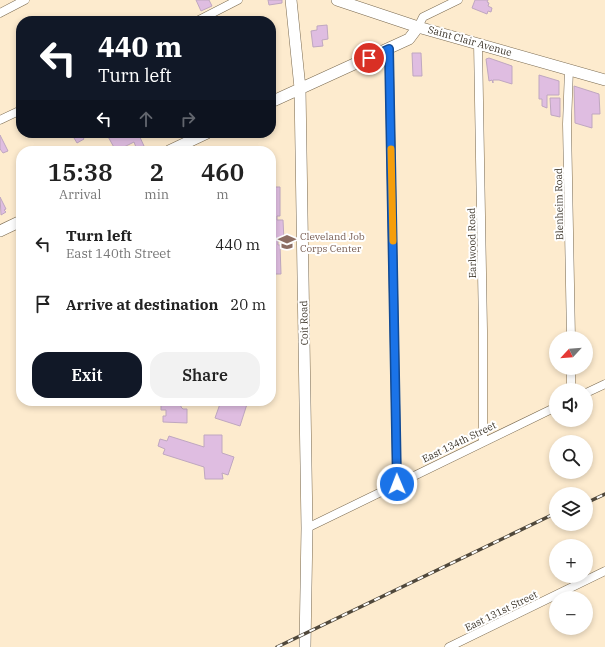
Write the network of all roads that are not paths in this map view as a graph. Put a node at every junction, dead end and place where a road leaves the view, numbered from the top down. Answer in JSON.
{"nodes":[{"id":1,"x":25,"y":0,"type":"edge"},
{"id":2,"x":238,"y":0,"type":"edge"},
{"id":3,"x":291,"y":0,"type":"edge"},
{"id":4,"x":337,"y":0,"type":"edge"},
{"id":5,"x":458,"y":0,"type":"edge"},
{"id":6,"x":0,"y":13,"type":"edge"},
{"id":7,"x":206,"y":16,"type":"edge"},
{"id":8,"x":418,"y":27,"type":"junction"},
{"id":9,"x":478,"y":43,"type":"junction"},
{"id":10,"x":389,"y":49,"type":"junction"},
{"id":11,"x":569,"y":69,"type":"junction"},
{"id":12,"x":603,"y":77,"type":"edge"},
{"id":13,"x":300,"y":88,"type":"junction"},
{"id":14,"x":276,"y":100,"type":"edge"},
{"id":15,"x":16,"y":112,"type":"edge"},
{"id":16,"x":0,"y":120,"type":"edge"},
{"id":17,"x":196,"y":138,"type":"edge"},
{"id":18,"x":180,"y":146,"type":"edge"},
{"id":19,"x":16,"y":223,"type":"edge"},
{"id":20,"x":0,"y":231,"type":"edge"},
{"id":21,"x":571,"y":331,"type":"edge"},
{"id":22,"x":605,"y":384,"type":"edge"},
{"id":23,"x":593,"y":390,"type":"edge"},
{"id":24,"x":549,"y":410,"type":"edge"},
{"id":25,"x":483,"y":442,"type":"junction"},
{"id":26,"x":397,"y":484,"type":"junction"},
{"id":27,"x":307,"y":528,"type":"junction"},
{"id":28,"x":605,"y":571,"type":"edge"},
{"id":29,"x":305,"y":647,"type":"edge"},
{"id":30,"x":449,"y":647,"type":"edge"}],
"edges":[{"from":1,"to":6,"type":"street"},
{"from":2,"to":7,"type":"street"},
{"from":3,"to":13,"type":"street","name":"Coit Road"},
{"from":4,"to":8,"type":"street","name":"Saint Clair Avenue"},
{"from":5,"to":8,"type":"street"},
{"from":8,"to":9,"type":"street","name":"Saint Clair Avenue"},
{"from":8,"to":10,"type":"street"},
{"from":9,"to":11,"type":"street","name":"Saint Clair Avenue"},
{"from":9,"to":25,"type":"street","name":"Earlwood Road"},
{"from":10,"to":13,"type":"street"},
{"from":10,"to":26,"type":"street"},
{"from":11,"to":12,"type":"street","name":"Saint Clair Avenue"},
{"from":11,"to":21,"type":"street","name":"Blenheim Road"},
{"from":13,"to":14,"type":"street"},
{"from":13,"to":27,"type":"street","name":"Coit Road"},
{"from":15,"to":16,"type":"street"},
{"from":17,"to":18,"type":"street"},
{"from":19,"to":20,"type":"street"},
{"from":22,"to":23,"type":"street"},
{"from":24,"to":25,"type":"street","name":"East 134th Street"},
{"from":25,"to":26,"type":"street","name":"East 134th Street"},
{"from":26,"to":27,"type":"street","name":"East 134th Street"},
{"from":27,"to":29,"type":"street","name":"Coit Road"},
{"from":28,"to":30,"type":"street","name":"East 131st Street"}]}
